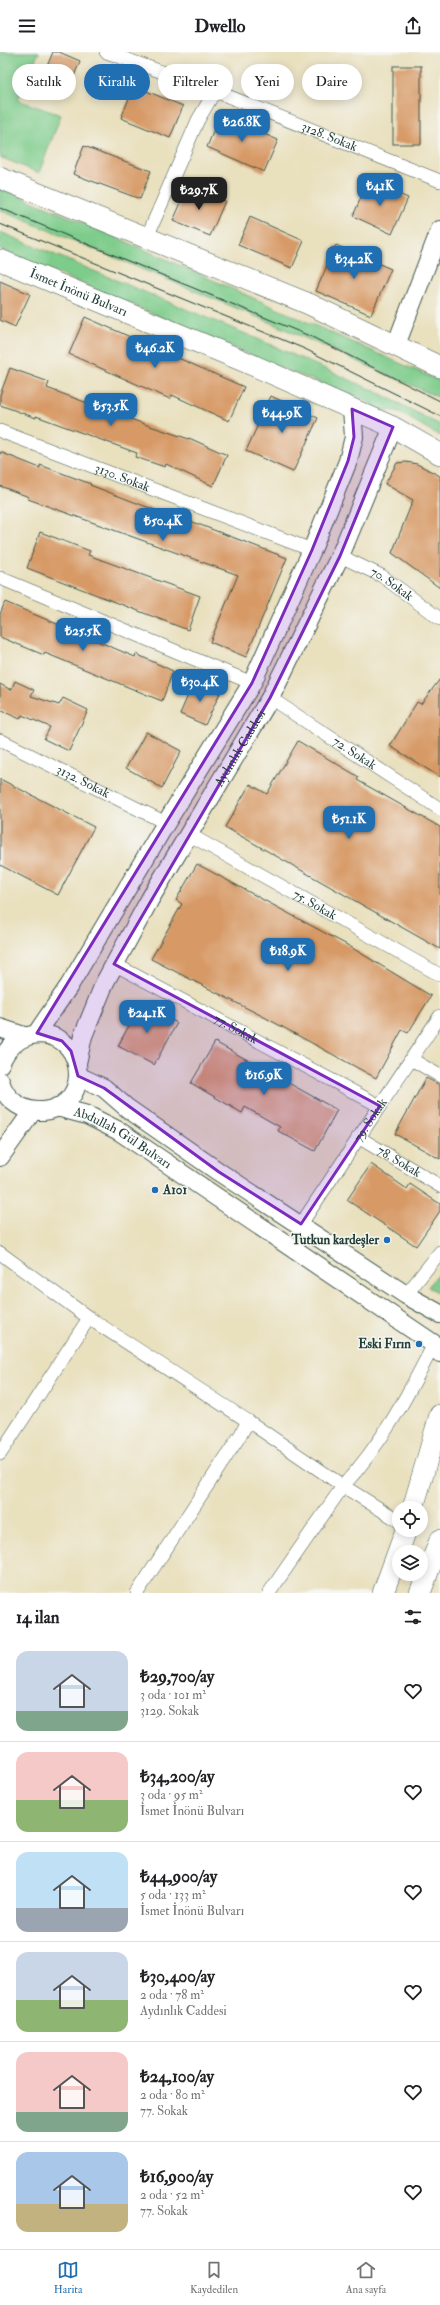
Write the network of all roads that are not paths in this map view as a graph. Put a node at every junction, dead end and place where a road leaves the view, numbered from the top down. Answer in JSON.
{"nodes":[{"id":1,"x":106,"y":52,"type":"edge"},
{"id":2,"x":158,"y":71,"type":"edge"},
{"id":3,"x":233,"y":98,"type":"edge"},
{"id":4,"x":210,"y":100,"type":"edge"},
{"id":5,"x":0,"y":178,"type":"edge"},
{"id":6,"x":440,"y":181,"type":"edge"},
{"id":7,"x":440,"y":230,"type":"edge"},
{"id":8,"x":147,"y":238,"type":"junction"},
{"id":9,"x":0,"y":260,"type":"edge"},
{"id":10,"x":396,"y":345,"type":"junction"},
{"id":11,"x":440,"y":366,"type":"edge"},
{"id":12,"x":352,"y":409,"type":"junction"},
{"id":13,"x":393,"y":427,"type":"junction"},
{"id":14,"x":0,"y":431,"type":"edge"},
{"id":15,"x":440,"y":454,"type":"edge"},
{"id":16,"x":312,"y":550,"type":"junction"},
{"id":17,"x":340,"y":556,"type":"junction"},
{"id":18,"x":0,"y":578,"type":"edge"},
{"id":19,"x":440,"y":619,"type":"edge"},
{"id":20,"x":252,"y":683,"type":"junction"},
{"id":21,"x":270,"y":698,"type":"junction"},
{"id":22,"x":0,"y":740,"type":"edge"},
{"id":23,"x":440,"y":809,"type":"edge"},
{"id":24,"x":166,"y":823,"type":"junction"},
{"id":25,"x":190,"y":835,"type":"junction"},
{"id":26,"x":114,"y":964,"type":"junction"},
{"id":27,"x":440,"y":975,"type":"edge"},
{"id":28,"x":440,"y":1016,"type":"edge"},
{"id":29,"x":0,"y":1028,"type":"edge"},
{"id":30,"x":30,"y":1035,"type":"junction"},
{"id":31,"x":411,"y":1059,"type":"junction"},
{"id":32,"x":0,"y":1064,"type":"edge"},
{"id":33,"x":77,"y":1070,"type":"junction"},
{"id":34,"x":440,"y":1076,"type":"edge"},
{"id":35,"x":1,"y":1089,"type":"edge"},
{"id":36,"x":380,"y":1106,"type":"junction"},
{"id":37,"x":57,"y":1107,"type":"junction"},
{"id":38,"x":32,"y":1112,"type":"junction"},
{"id":39,"x":358,"y":1137,"type":"junction"},
{"id":40,"x":0,"y":1157,"type":"edge"},
{"id":41,"x":440,"y":1186,"type":"edge"},
{"id":42,"x":301,"y":1224,"type":"junction"},
{"id":43,"x":440,"y":1252,"type":"edge"},
{"id":44,"x":0,"y":1253,"type":"edge"},
{"id":45,"x":406,"y":1295,"type":"junction"},
{"id":46,"x":440,"y":1314,"type":"edge"},
{"id":47,"x":90,"y":1318,"type":"junction"},
{"id":48,"x":437,"y":1348,"type":"edge"},
{"id":49,"x":440,"y":1415,"type":"edge"},
{"id":50,"x":248,"y":1421,"type":"junction"},
{"id":51,"x":0,"y":1454,"type":"edge"},
{"id":52,"x":343,"y":1486,"type":"junction"},
{"id":53,"x":415,"y":1501,"type":"edge"},
{"id":54,"x":392,"y":1517,"type":"edge"},
{"id":55,"x":403,"y":1537,"type":"edge"},
{"id":56,"x":440,"y":1540,"type":"edge"},
{"id":57,"x":137,"y":1593,"type":"edge"},
{"id":58,"x":269,"y":1593,"type":"edge"},
{"id":59,"x":383,"y":1593,"type":"edge"},
{"id":60,"x":420,"y":1593,"type":"edge"}],
"edges":[{"from":1,"to":2,"type":"street","name":"3128. Sokak"},
{"from":3,"to":6,"type":"street","name":"3128. Sokak"},
{"from":4,"to":8,"type":"street"},
{"from":5,"to":8,"type":"main road"},
{"from":7,"to":10,"type":"main road"},
{"from":8,"to":10,"type":"main road"},
{"from":9,"to":12,"type":"main road","name":"İsmet İnönü Bulvarı"},
{"from":10,"to":11,"type":"main road"},
{"from":12,"to":13,"type":"main road","name":"İsmet İnönü Bulvarı"},
{"from":12,"to":16,"type":"main road","name":"Aydınlık Caddesi"},
{"from":13,"to":15,"type":"main road","name":"İsmet İnönü Bulvarı"},
{"from":13,"to":17,"type":"main road","name":"Aydınlık Caddesi"},
{"from":14,"to":16,"type":"street","name":"3130. Sokak"},
{"from":16,"to":17,"type":"main road"},
{"from":16,"to":20,"type":"main road","name":"Aydınlık Caddesi"},
{"from":17,"to":19,"type":"street","name":"70. Sokak"},
{"from":17,"to":21,"type":"main road","name":"Aydınlık Caddesi"},
{"from":18,"to":20,"type":"street"},
{"from":20,"to":24,"type":"main road","name":"Aydınlık Caddesi"},
{"from":21,"to":23,"type":"street","name":"72. Sokak"},
{"from":21,"to":25,"type":"main road","name":"Aydınlık Caddesi"},
{"from":22,"to":24,"type":"street","name":"3132. Sokak"},
{"from":24,"to":30,"type":"main road","name":"Aydınlık Caddesi"},
{"from":25,"to":26,"type":"main road","name":"Aydınlık Caddesi"},
{"from":25,"to":27,"type":"street","name":"75. Sokak"},
{"from":26,"to":33,"type":"main road","name":"Aydınlık Caddesi"},
{"from":26,"to":36,"type":"street","name":"77. Sokak"},
{"from":28,"to":31,"type":"street","name":"79. Sokak"},
{"from":29,"to":30,"type":"main road"},
{"from":30,"to":32,"type":"main road","name":"Aydınlık Caddesi"},
{"from":30,"to":33,"type":"main road"},
{"from":31,"to":34,"type":"street"},
{"from":31,"to":36,"type":"street","name":"79. Sokak"},
{"from":33,"to":37,"type":"main road","name":"Aydınlık Caddesi"},
{"from":33,"to":42,"type":"main road","name":"Abdullah Gül Bulvarı"},
{"from":35,"to":38,"type":"main road"},
{"from":36,"to":39,"type":"street","name":"79. Sokak"},
{"from":37,"to":38,"type":"main road"},
{"from":37,"to":48,"type":"main road","name":"Abdullah Gül Bulvarı"},
{"from":38,"to":40,"type":"main road"},
{"from":39,"to":41,"type":"street","name":"78. Sokak"},
{"from":39,"to":42,"type":"street","name":"79. Sokak"},
{"from":42,"to":45,"type":"main road","name":"Abdullah Gül Bulvarı"},
{"from":43,"to":45,"type":"street"},
{"from":44,"to":47,"type":"street"},
{"from":45,"to":46,"type":"main road","name":"Abdullah Gül Bulvarı"},
{"from":47,"to":50,"type":"street"},
{"from":47,"to":51,"type":"street"},
{"from":48,"to":52,"type":"street"},
{"from":49,"to":53,"type":"main road"},
{"from":50,"to":52,"type":"street"},
{"from":50,"to":57,"type":"street"},
{"from":52,"to":54,"type":"street"},
{"from":52,"to":58,"type":"street"},
{"from":55,"to":59,"type":"main road"},
{"from":56,"to":60,"type":"main road"}]}
